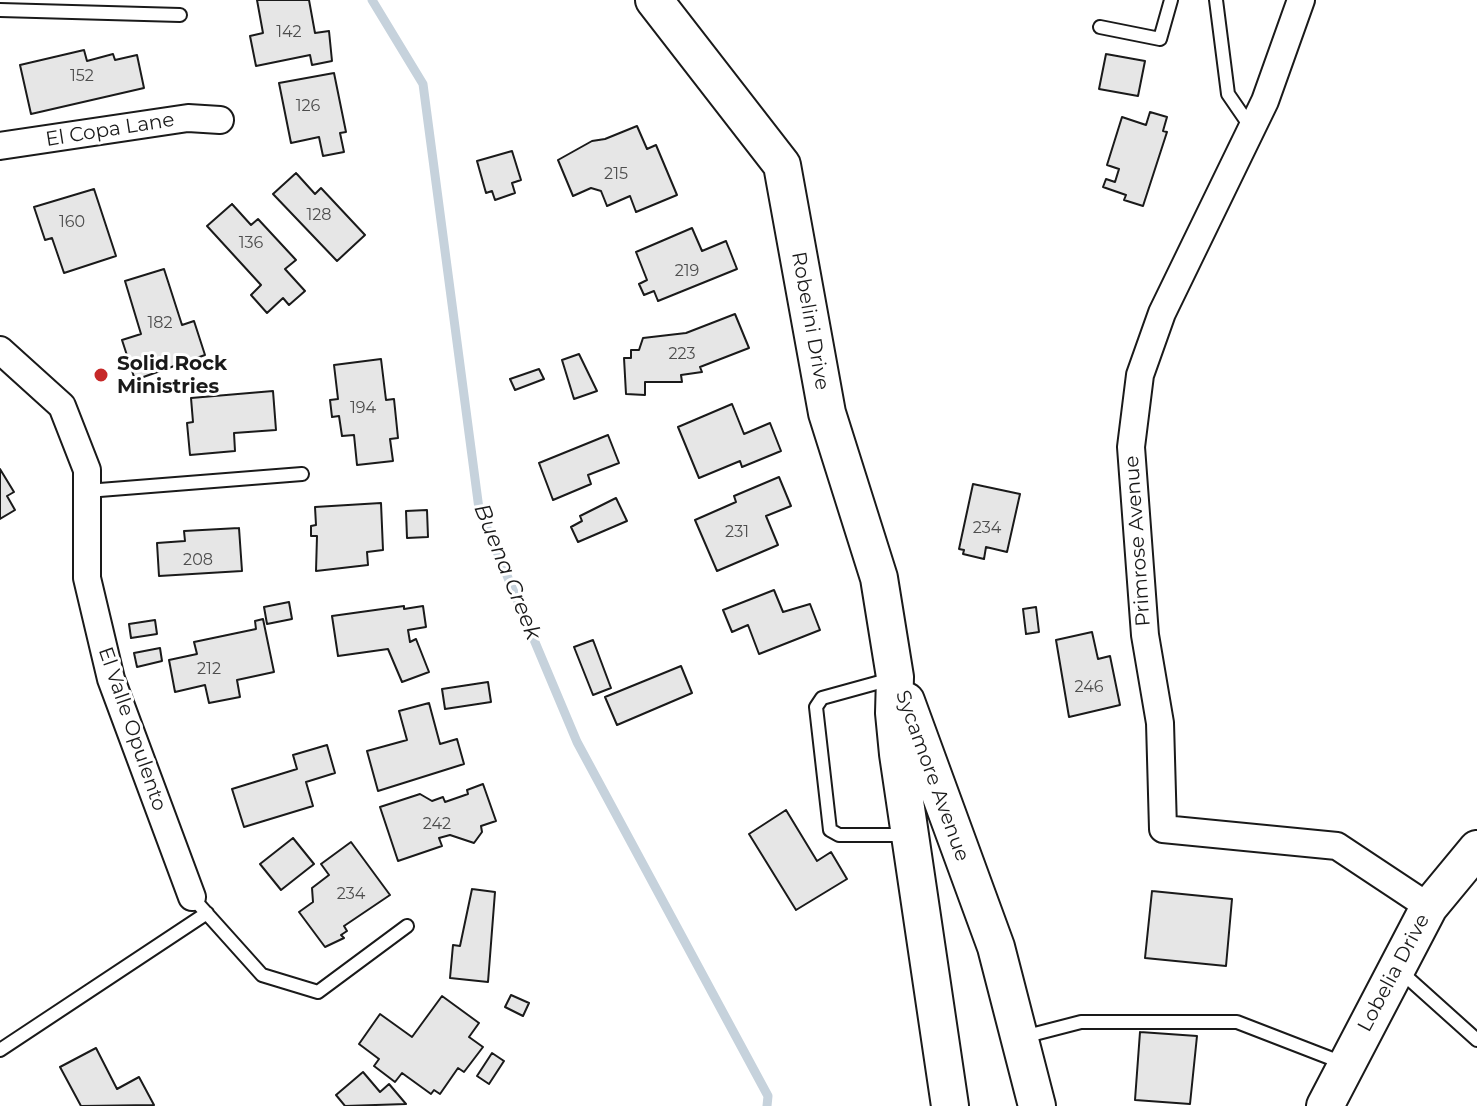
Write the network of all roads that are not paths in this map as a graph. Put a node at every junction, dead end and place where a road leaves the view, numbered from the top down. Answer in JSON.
{"nodes":[{"id":1,"x":654,"y":0,"type":"edge"},
{"id":2,"x":1171,"y":0,"type":"edge"},
{"id":3,"x":1216,"y":0,"type":"edge"},
{"id":4,"x":1301,"y":0,"type":"edge"},
{"id":5,"x":0,"y":10,"type":"edge"},
{"id":6,"x":180,"y":15,"type":"dead end"},
{"id":7,"x":1100,"y":27,"type":"dead end"},
{"id":8,"x":220,"y":120,"type":"dead end"},
{"id":9,"x":1252,"y":129,"type":"junction"},
{"id":10,"x":0,"y":146,"type":"edge"},
{"id":11,"x":0,"y":350,"type":"edge"},
{"id":12,"x":302,"y":474,"type":"dead end"},
{"id":13,"x":87,"y":491,"type":"junction"},
{"id":14,"x":895,"y":677,"type":"junction"},
{"id":15,"x":912,"y":835,"type":"junction"},
{"id":16,"x":1477,"y":849,"type":"edge"},
{"id":17,"x":200,"y":905,"type":"junction"},
{"id":18,"x":1429,"y":907,"type":"junction"},
{"id":19,"x":407,"y":926,"type":"dead end"},
{"id":20,"x":1395,"y":966,"type":"junction"},
{"id":21,"x":1022,"y":1038,"type":"junction"},
{"id":22,"x":1477,"y":1040,"type":"edge"},
{"id":23,"x":0,"y":1050,"type":"edge"},
{"id":24,"x":1346,"y":1064,"type":"junction"},
{"id":25,"x":950,"y":1106,"type":"edge"},
{"id":26,"x":1037,"y":1106,"type":"edge"},
{"id":27,"x":1325,"y":1106,"type":"edge"}],
"edges":[{"from":1,"to":14,"type":"main road","name":"Robelini Drive"},
{"from":2,"to":7,"type":"lane"},
{"from":3,"to":9,"type":"lane"},
{"from":4,"to":9,"type":"street","name":"Primrose Avenue"},
{"from":5,"to":6,"type":"lane"},
{"from":8,"to":10,"type":"street","name":"El Copa Lane"},
{"from":9,"to":18,"type":"street","name":"Primrose Avenue"},
{"from":11,"to":13,"type":"street","name":"El Valle Opulento"},
{"from":12,"to":13,"type":"lane"},
{"from":13,"to":17,"type":"street","name":"El Valle Opulento"},
{"from":14,"to":15,"type":"main road","name":"Sycamore Avenue"},
{"from":14,"to":15,"type":"lane"},
{"from":14,"to":21,"type":"main road","name":"Sycamore Avenue"},
{"from":15,"to":25,"type":"main road","name":"Sycamore Avenue"},
{"from":16,"to":18,"type":"main road","name":"Lobelia Drive"},
{"from":17,"to":19,"type":"lane"},
{"from":17,"to":23,"type":"lane"},
{"from":18,"to":20,"type":"main road","name":"Lobelia Drive"},
{"from":20,"to":22,"type":"lane"},
{"from":20,"to":24,"type":"main road","name":"Lobelia Drive"},
{"from":21,"to":24,"type":"lane"},
{"from":21,"to":26,"type":"main road","name":"Sycamore Avenue"},
{"from":24,"to":27,"type":"main road","name":"Lobelia Drive"}]}
